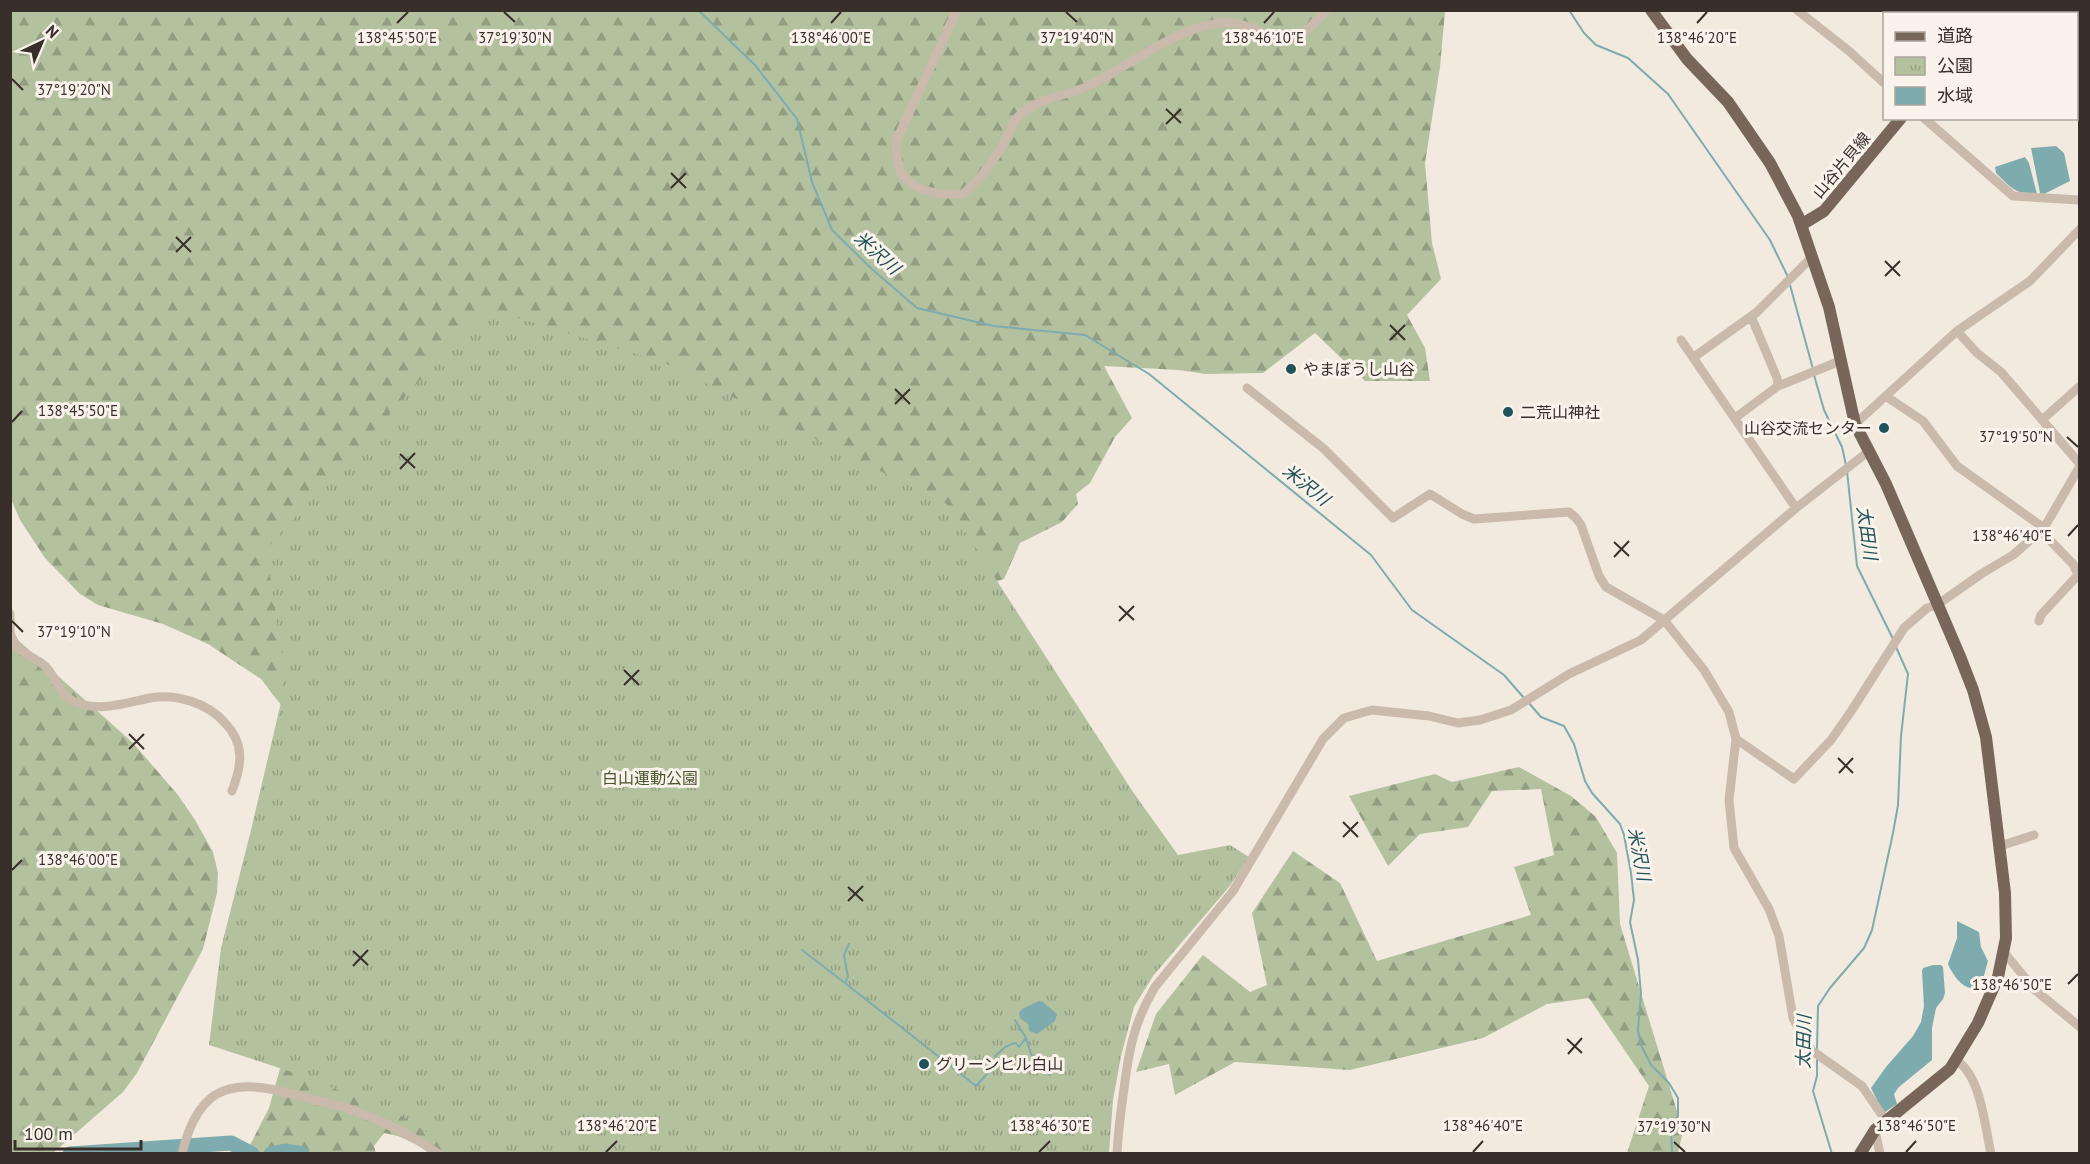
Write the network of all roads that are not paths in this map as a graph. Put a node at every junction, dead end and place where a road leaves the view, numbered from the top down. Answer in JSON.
{"nodes":[{"id":1,"x":957,"y":10,"type":"edge"},
{"id":2,"x":1327,"y":10,"type":"edge"},
{"id":3,"x":1651,"y":10,"type":"edge"},
{"id":4,"x":1797,"y":10,"type":"edge"},
{"id":5,"x":2025,"y":10,"type":"edge"},
{"id":6,"x":2019,"y":12,"type":"edge"},
{"id":7,"x":1883,"y":82,"type":"edge"},
{"id":8,"x":1899,"y":120,"type":"edge"},
{"id":9,"x":1926,"y":120,"type":"edge"},
{"id":10,"x":2079,"y":200,"type":"edge"},
{"id":11,"x":1801,"y":225,"type":"junction"},
{"id":12,"x":2079,"y":229,"type":"edge"},
{"id":13,"x":1812,"y":257,"type":"junction"},
{"id":14,"x":1751,"y":316,"type":"junction"},
{"id":15,"x":1957,"y":331,"type":"junction"},
{"id":16,"x":1681,"y":340,"type":"dead end"},
{"id":17,"x":1694,"y":357,"type":"junction"},
{"id":18,"x":1840,"y":361,"type":"junction"},
{"id":19,"x":1778,"y":386,"type":"junction"},
{"id":20,"x":2079,"y":386,"type":"edge"},
{"id":21,"x":1247,"y":388,"type":"dead end"},
{"id":22,"x":1887,"y":397,"type":"junction"},
{"id":23,"x":1735,"y":418,"type":"junction"},
{"id":24,"x":2042,"y":420,"type":"junction"},
{"id":25,"x":1855,"y":424,"type":"junction"},
{"id":26,"x":1869,"y":451,"type":"junction"},
{"id":27,"x":2079,"y":465,"type":"edge"},
{"id":28,"x":1796,"y":508,"type":"junction"},
{"id":29,"x":2043,"y":529,"type":"junction"},
{"id":30,"x":1937,"y":605,"type":"junction"},
{"id":31,"x":10,"y":614,"type":"edge"},
{"id":32,"x":1664,"y":620,"type":"junction"},
{"id":33,"x":2039,"y":621,"type":"dead end"},
{"id":34,"x":10,"y":632,"type":"edge"},
{"id":35,"x":1736,"y":739,"type":"junction"},
{"id":36,"x":232,"y":791,"type":"dead end"},
{"id":37,"x":2034,"y":835,"type":"dead end"},
{"id":38,"x":2000,"y":846,"type":"junction"},
{"id":39,"x":2003,"y":951,"type":"junction"},
{"id":40,"x":2079,"y":1027,"type":"edge"},
{"id":41,"x":1955,"y":1060,"type":"junction"},
{"id":42,"x":1886,"y":1121,"type":"junction"},
{"id":43,"x":1875,"y":1130,"type":"junction"},
{"id":44,"x":182,"y":1154,"type":"edge"},
{"id":45,"x":439,"y":1154,"type":"edge"},
{"id":46,"x":1117,"y":1154,"type":"edge"},
{"id":47,"x":1860,"y":1154,"type":"edge"},
{"id":48,"x":1880,"y":1154,"type":"edge"},
{"id":49,"x":1991,"y":1154,"type":"edge"}],
"edges":[{"from":1,"to":2,"type":"street"},
{"from":3,"to":11,"type":"main road"},
{"from":4,"to":7,"type":"street"},
{"from":5,"to":6,"type":"main road"},
{"from":8,"to":11,"type":"main road","name":"山谷片貝線"},
{"from":9,"to":10,"type":"street"},
{"from":11,"to":13,"type":"main road"},
{"from":12,"to":15,"type":"street"},
{"from":13,"to":14,"type":"street"},
{"from":13,"to":18,"type":"main road"},
{"from":14,"to":17,"type":"street"},
{"from":14,"to":19,"type":"street"},
{"from":15,"to":22,"type":"street"},
{"from":15,"to":24,"type":"street"},
{"from":16,"to":17,"type":"street"},
{"from":17,"to":23,"type":"street"},
{"from":18,"to":19,"type":"street"},
{"from":18,"to":25,"type":"main road"},
{"from":19,"to":23,"type":"street"},
{"from":20,"to":24,"type":"street"},
{"from":21,"to":32,"type":"street"},
{"from":22,"to":25,"type":"street"},
{"from":22,"to":29,"type":"street"},
{"from":23,"to":28,"type":"street"},
{"from":24,"to":27,"type":"street"},
{"from":25,"to":26,"type":"main road"},
{"from":26,"to":28,"type":"street"},
{"from":26,"to":30,"type":"main road"},
{"from":27,"to":29,"type":"street"},
{"from":28,"to":32,"type":"street"},
{"from":29,"to":30,"type":"street"},
{"from":29,"to":33,"type":"street"},
{"from":30,"to":35,"type":"street"},
{"from":30,"to":38,"type":"main road"},
{"from":31,"to":34,"type":"street"},
{"from":32,"to":35,"type":"street"},
{"from":32,"to":46,"type":"street"},
{"from":34,"to":36,"type":"street"},
{"from":35,"to":42,"type":"street"},
{"from":37,"to":38,"type":"street"},
{"from":38,"to":39,"type":"main road"},
{"from":39,"to":40,"type":"street"},
{"from":39,"to":41,"type":"main road"},
{"from":41,"to":42,"type":"main road"},
{"from":41,"to":49,"type":"street"},
{"from":42,"to":43,"type":"main road"},
{"from":43,"to":47,"type":"main road"},
{"from":43,"to":48,"type":"street"},
{"from":44,"to":45,"type":"street"}]}
